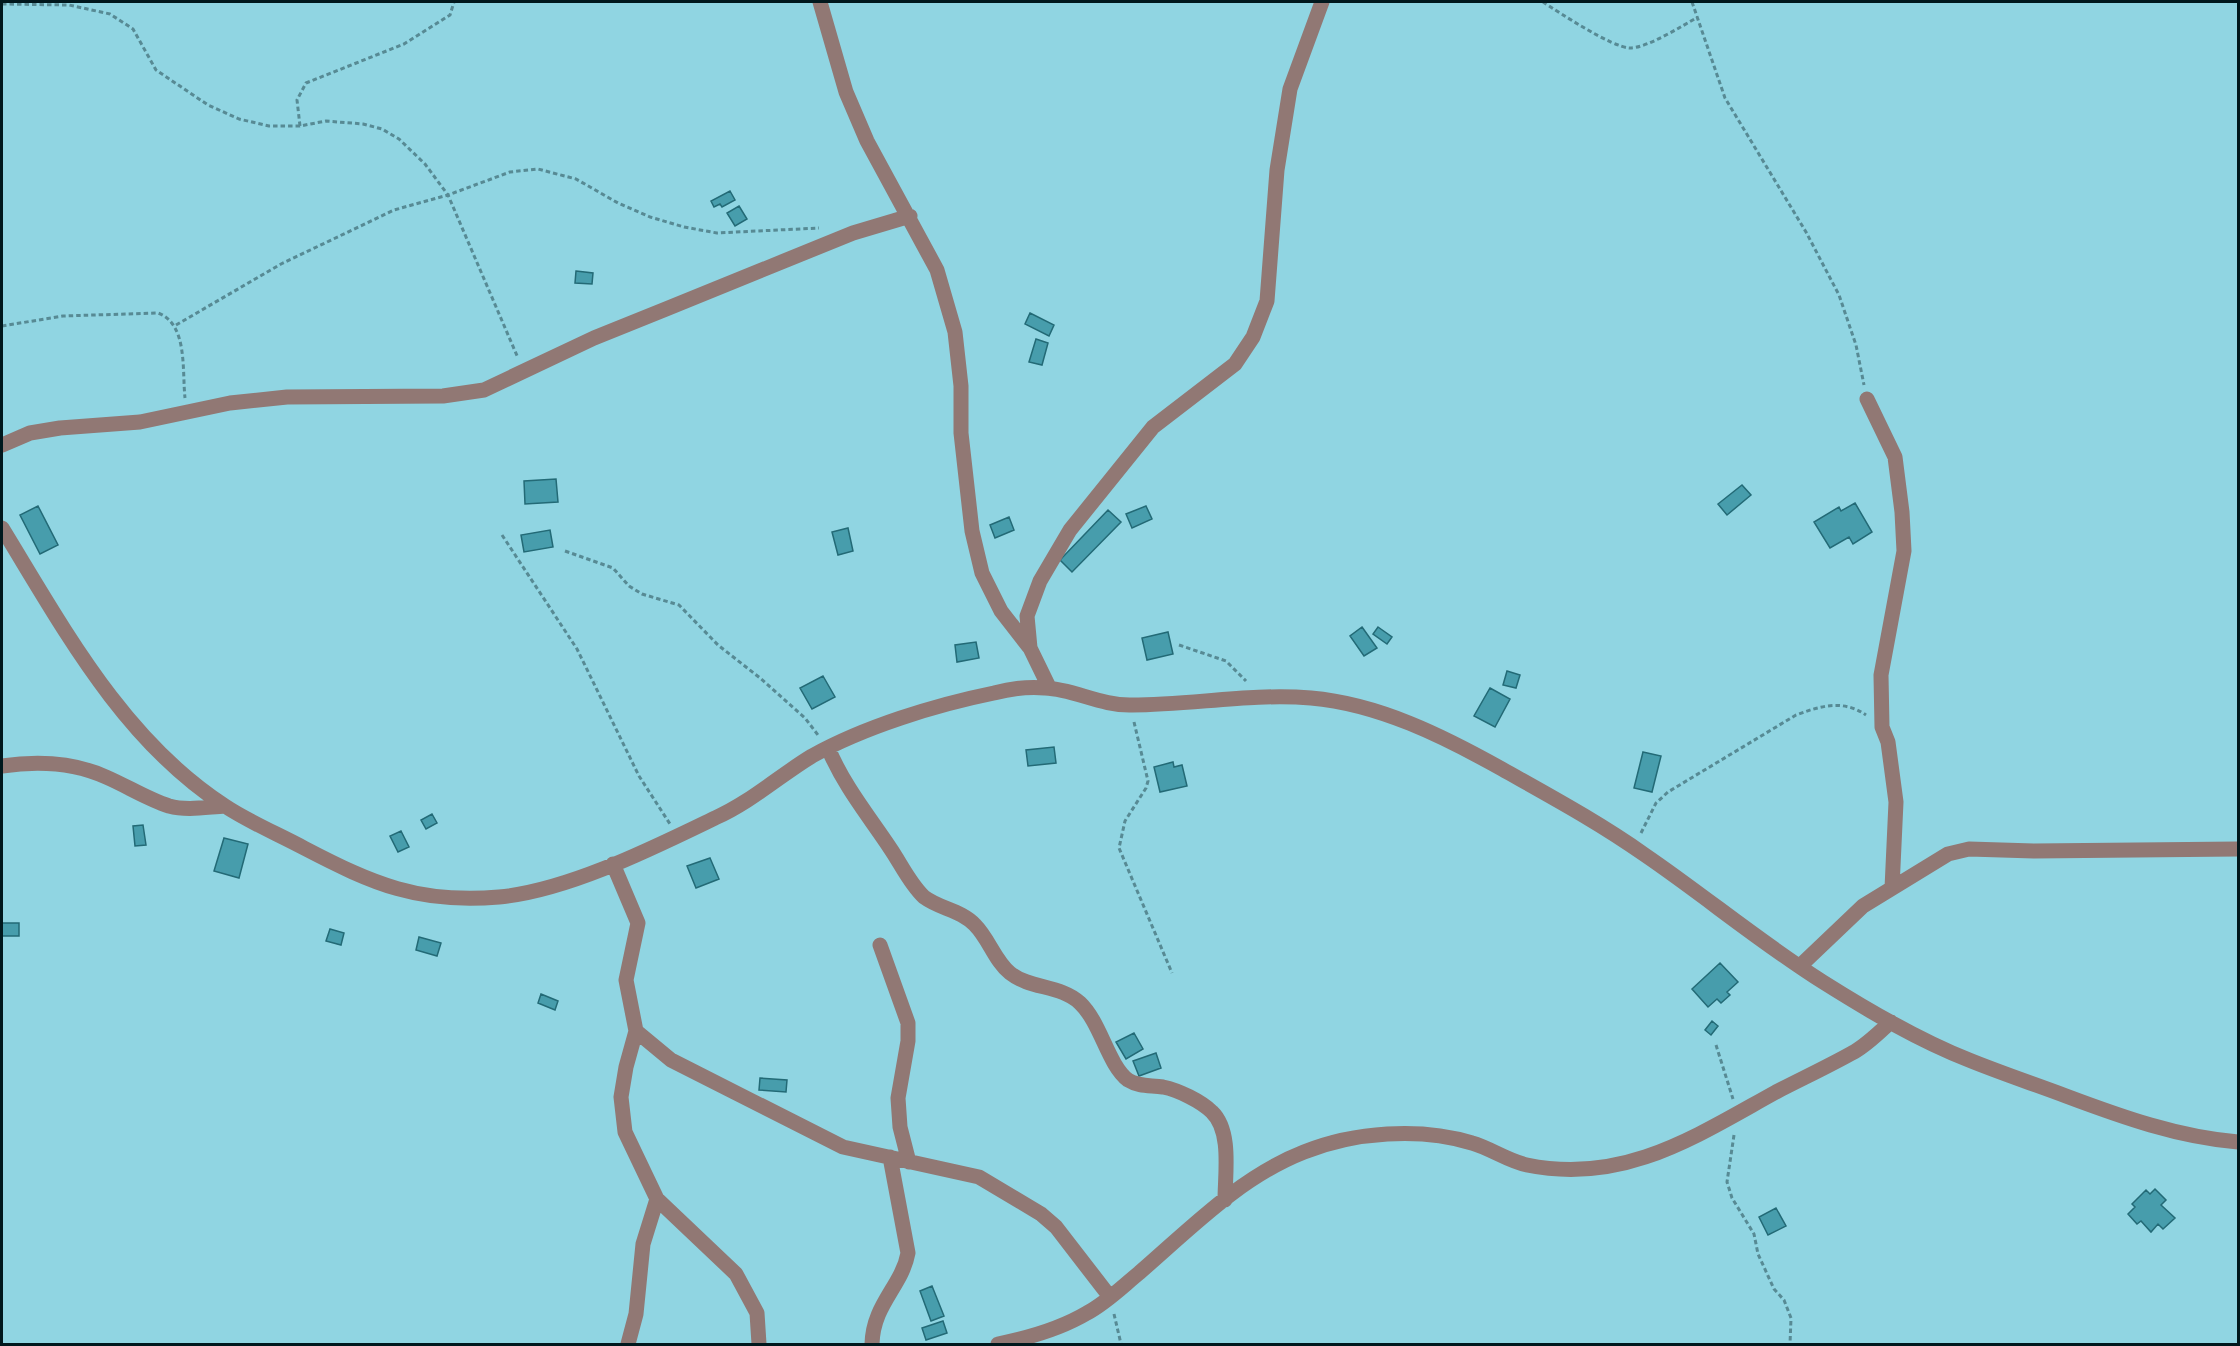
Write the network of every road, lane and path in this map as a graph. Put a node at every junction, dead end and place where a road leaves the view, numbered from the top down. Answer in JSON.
{"nodes":[{"id":1,"x":454,"y":2,"type":"edge"},
{"id":2,"x":820,"y":2,"type":"edge"},
{"id":3,"x":1322,"y":2,"type":"edge"},
{"id":4,"x":1543,"y":2,"type":"edge"},
{"id":5,"x":1692,"y":2,"type":"edge"},
{"id":6,"x":2,"y":3,"type":"edge"},
{"id":7,"x":1698,"y":17,"type":"junction"},
{"id":8,"x":300,"y":126,"type":"junction"},
{"id":9,"x":448,"y":195,"type":"junction"},
{"id":10,"x":910,"y":216,"type":"junction"},
{"id":11,"x":822,"y":228,"type":"dead end"},
{"id":12,"x":176,"y":325,"type":"junction"},
{"id":13,"x":2,"y":326,"type":"edge"},
{"id":14,"x":524,"y":373,"type":"junction"},
{"id":15,"x":1867,"y":399,"type":"joint"},
{"id":16,"x":186,"y":412,"type":"junction"},
{"id":17,"x":2,"y":445,"type":"edge"},
{"id":18,"x":2,"y":528,"type":"edge"},
{"id":19,"x":502,"y":535,"type":"dead end"},
{"id":20,"x":565,"y":551,"type":"dead end"},
{"id":21,"x":1179,"y":645,"type":"dead end"},
{"id":22,"x":1029,"y":648,"type":"junction"},
{"id":23,"x":1049,"y":687,"type":"junction"},
{"id":24,"x":1264,"y":696,"type":"junction"},
{"id":25,"x":1129,"y":706,"type":"junction"},
{"id":26,"x":1882,"y":727,"type":"junction"},
{"id":27,"x":828,"y":748,"type":"junction"},
{"id":28,"x":2,"y":766,"type":"edge"},
{"id":29,"x":225,"y":806,"type":"junction"},
{"id":30,"x":677,"y":836,"type":"junction"},
{"id":31,"x":1636,"y":849,"type":"junction"},
{"id":32,"x":2238,"y":849,"type":"edge"},
{"id":33,"x":613,"y":864,"type":"junction"},
{"id":34,"x":1892,"y":888,"type":"junction"},
{"id":35,"x":880,"y":945,"type":"dead end"},
{"id":36,"x":1800,"y":966,"type":"junction"},
{"id":37,"x":1172,"y":973,"type":"dead end"},
{"id":38,"x":1891,"y":1022,"type":"junction"},
{"id":39,"x":636,"y":1031,"type":"junction"},
{"id":40,"x":1716,"y":1044,"type":"dead end"},
{"id":41,"x":1737,"y":1115,"type":"junction"},
{"id":42,"x":2238,"y":1142,"type":"edge"},
{"id":43,"x":890,"y":1157,"type":"junction"},
{"id":44,"x":909,"y":1162,"type":"junction"},
{"id":45,"x":657,"y":1199,"type":"junction"},
{"id":46,"x":1225,"y":1200,"type":"junction"},
{"id":47,"x":1110,"y":1297,"type":"junction"},
{"id":48,"x":628,"y":1344,"type":"edge"},
{"id":49,"x":759,"y":1344,"type":"edge"},
{"id":50,"x":872,"y":1344,"type":"edge"},
{"id":51,"x":998,"y":1344,"type":"edge"},
{"id":52,"x":1121,"y":1344,"type":"edge"},
{"id":53,"x":1790,"y":1344,"type":"edge"}],
"edges":[{"from":1,"to":8,"type":"path"},
{"from":2,"to":10,"type":"street"},
{"from":3,"to":22,"type":"street"},
{"from":4,"to":7,"type":"path"},
{"from":5,"to":7,"type":"path"},
{"from":6,"to":8,"type":"path"},
{"from":7,"to":15,"type":"path"},
{"from":8,"to":9,"type":"path"},
{"from":9,"to":11,"type":"path"},
{"from":9,"to":12,"type":"path"},
{"from":9,"to":14,"type":"path"},
{"from":10,"to":14,"type":"street"},
{"from":10,"to":22,"type":"street"},
{"from":12,"to":13,"type":"path"},
{"from":12,"to":16,"type":"path"},
{"from":14,"to":16,"type":"street"},
{"from":15,"to":26,"type":"street"},
{"from":16,"to":17,"type":"street"},
{"from":18,"to":29,"type":"street"},
{"from":19,"to":30,"type":"path"},
{"from":20,"to":27,"type":"path"},
{"from":21,"to":24,"type":"path"},
{"from":22,"to":23,"type":"street"},
{"from":23,"to":25,"type":"street"},
{"from":23,"to":27,"type":"street"},
{"from":24,"to":25,"type":"street"},
{"from":24,"to":31,"type":"street"},
{"from":25,"to":37,"type":"path"},
{"from":26,"to":31,"type":"path"},
{"from":26,"to":34,"type":"street"},
{"from":27,"to":30,"type":"street"},
{"from":27,"to":46,"type":"street"},
{"from":28,"to":29,"type":"street"},
{"from":29,"to":33,"type":"street"},
{"from":30,"to":33,"type":"street"},
{"from":31,"to":36,"type":"street"},
{"from":32,"to":34,"type":"street"},
{"from":33,"to":39,"type":"street"},
{"from":34,"to":36,"type":"street"},
{"from":35,"to":44,"type":"street"},
{"from":36,"to":38,"type":"street"},
{"from":38,"to":41,"type":"street"},
{"from":38,"to":42,"type":"street"},
{"from":39,"to":43,"type":"street"},
{"from":39,"to":45,"type":"street"},
{"from":40,"to":41,"type":"path"},
{"from":41,"to":46,"type":"street"},
{"from":41,"to":53,"type":"path"},
{"from":43,"to":44,"type":"street"},
{"from":43,"to":50,"type":"street"},
{"from":44,"to":47,"type":"street"},
{"from":45,"to":48,"type":"street"},
{"from":45,"to":49,"type":"street"},
{"from":46,"to":47,"type":"street"},
{"from":47,"to":51,"type":"street"},
{"from":47,"to":52,"type":"path"}]}
